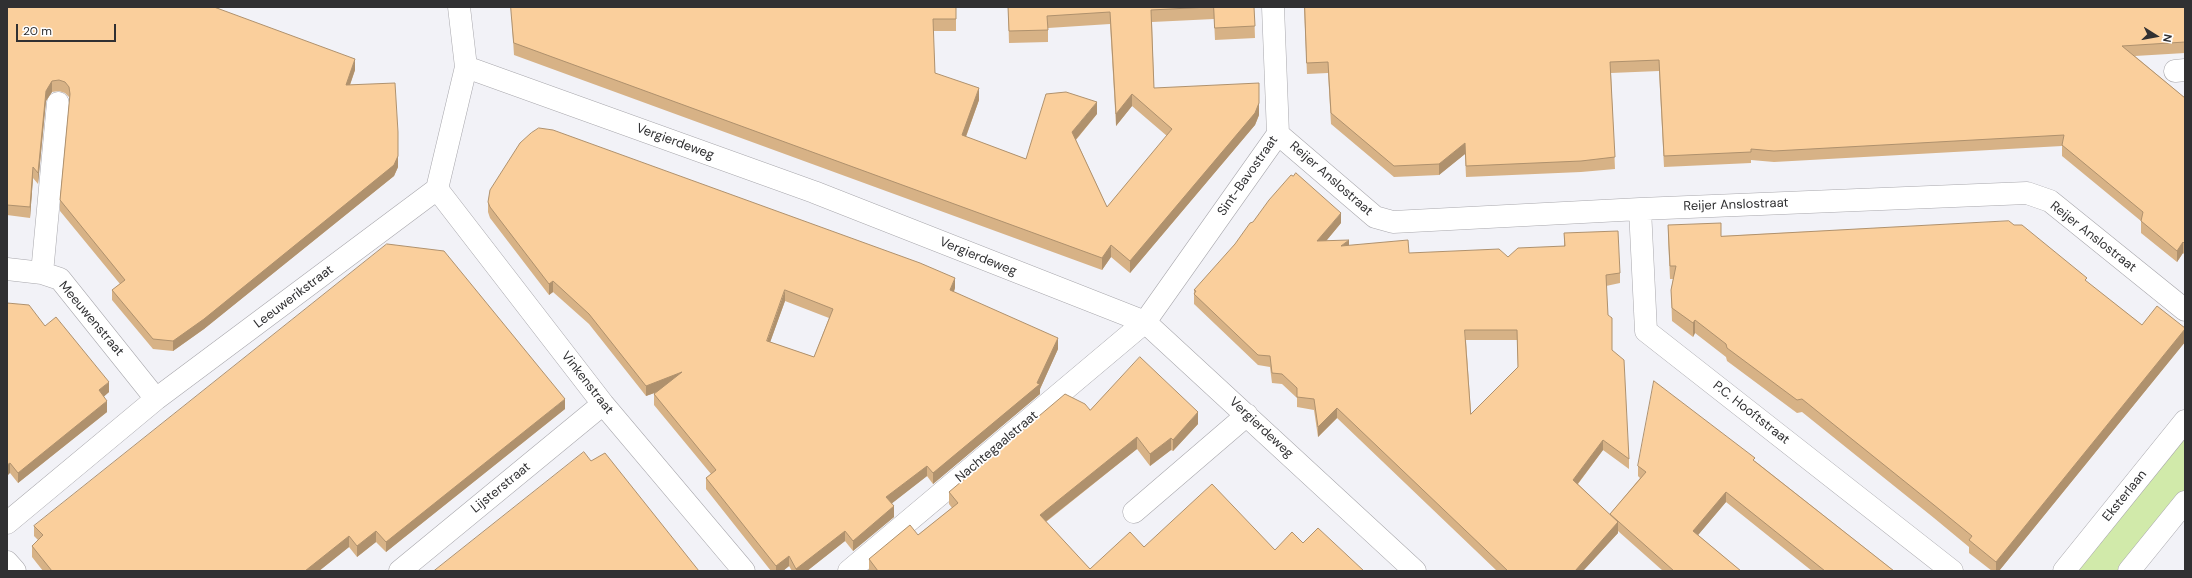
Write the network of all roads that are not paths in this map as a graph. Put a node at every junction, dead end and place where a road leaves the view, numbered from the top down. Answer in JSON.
{"nodes":[{"id":1,"x":459,"y":7,"type":"edge"},
{"id":2,"x":1272,"y":7,"type":"edge"},
{"id":3,"x":466,"y":66,"type":"junction"},
{"id":4,"x":58,"y":103,"type":"dead end"},
{"id":5,"x":1278,"y":134,"type":"junction"},
{"id":6,"x":437,"y":190,"type":"junction"},
{"id":7,"x":1640,"y":209,"type":"junction"},
{"id":8,"x":7,"y":269,"type":"edge"},
{"id":9,"x":42,"y":273,"type":"junction"},
{"id":10,"x":2185,"y":310,"type":"edge"},
{"id":11,"x":1145,"y":322,"type":"junction"},
{"id":12,"x":156,"y":399,"type":"junction"},
{"id":13,"x":603,"y":404,"type":"junction"},
{"id":14,"x":1247,"y":416,"type":"junction"},
{"id":15,"x":2185,"y":421,"type":"edge"},
{"id":16,"x":2185,"y":502,"type":"edge"},
{"id":17,"x":1134,"y":512,"type":"dead end"},
{"id":18,"x":7,"y":522,"type":"edge"},
{"id":19,"x":7,"y":562,"type":"edge"},
{"id":20,"x":14,"y":571,"type":"edge"},
{"id":21,"x":400,"y":571,"type":"edge"},
{"id":22,"x":744,"y":571,"type":"edge"},
{"id":23,"x":849,"y":571,"type":"edge"},
{"id":24,"x":1415,"y":571,"type":"edge"},
{"id":25,"x":1952,"y":571,"type":"edge"},
{"id":26,"x":2064,"y":571,"type":"edge"},
{"id":27,"x":2129,"y":571,"type":"edge"}],
"edges":[{"from":1,"to":3,"type":"street"},
{"from":2,"to":5,"type":"street","name":"Sint-Bavostraat"},
{"from":3,"to":6,"type":"street"},
{"from":3,"to":11,"type":"street","name":"Vergierdeweg"},
{"from":4,"to":9,"type":"street"},
{"from":5,"to":7,"type":"street","name":"Reijer Anslostraat"},
{"from":5,"to":11,"type":"street","name":"Sint-Bavostraat"},
{"from":6,"to":12,"type":"street","name":"Leeuwerikstraat"},
{"from":6,"to":13,"type":"street","name":"Vinkenstraat"},
{"from":7,"to":10,"type":"street","name":"Reijer Anslostraat"},
{"from":7,"to":25,"type":"street","name":"P.C. Hooftstraat"},
{"from":8,"to":9,"type":"street","name":"Meeuwenstraat"},
{"from":9,"to":12,"type":"street","name":"Meeuwenstraat"},
{"from":11,"to":14,"type":"street","name":"Vergierdeweg"},
{"from":11,"to":23,"type":"street","name":"Nachtegaalstraat"},
{"from":12,"to":18,"type":"street","name":"Leeuwerikstraat"},
{"from":13,"to":21,"type":"street","name":"Lijsterstraat"},
{"from":13,"to":22,"type":"street","name":"Vinkenstraat"},
{"from":14,"to":17,"type":"street"},
{"from":14,"to":24,"type":"street","name":"Vergierdeweg"},
{"from":15,"to":26,"type":"street","name":"Eksterlaan"},
{"from":16,"to":27,"type":"street"},
{"from":19,"to":20,"type":"street"}]}
